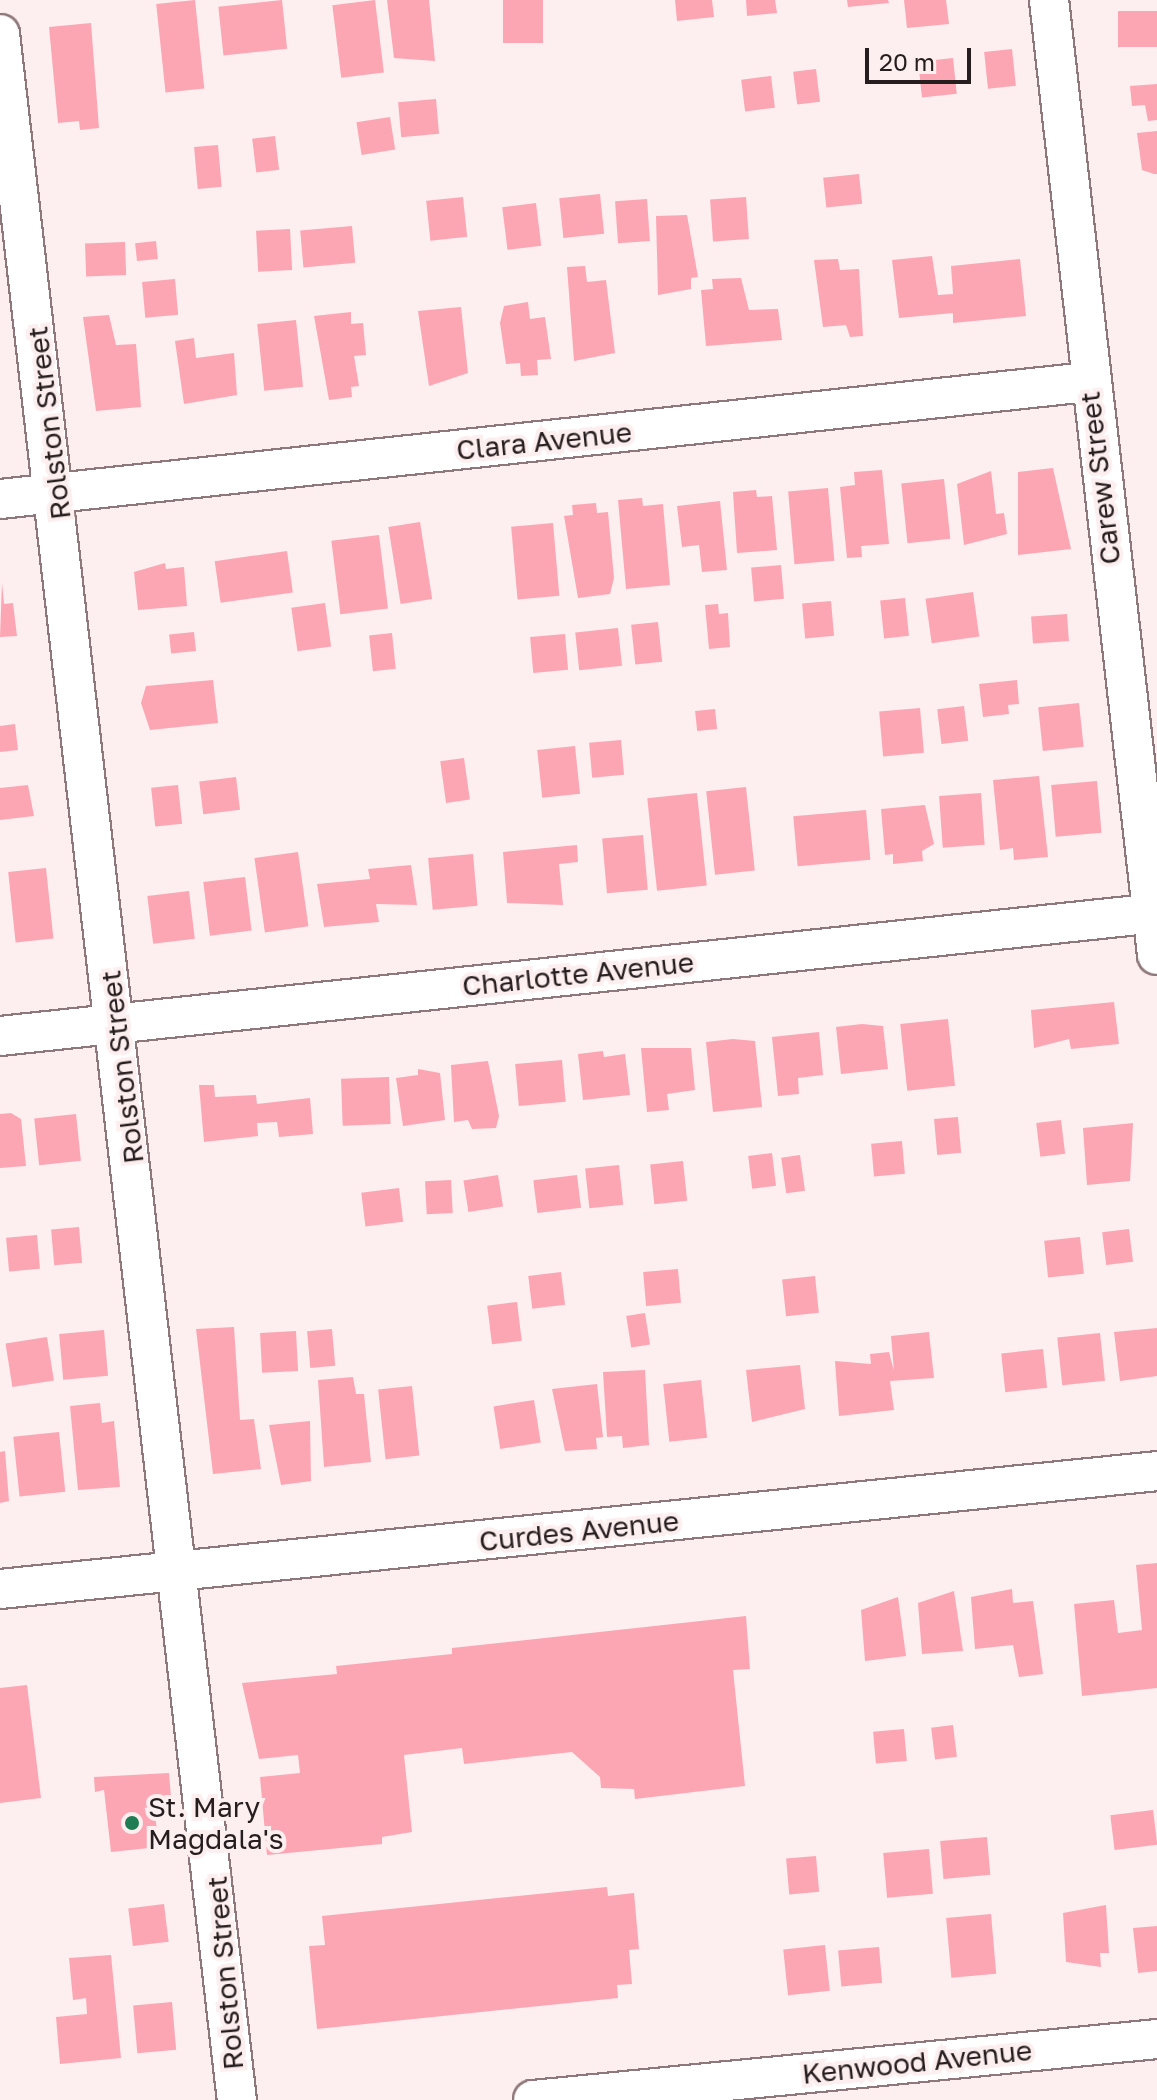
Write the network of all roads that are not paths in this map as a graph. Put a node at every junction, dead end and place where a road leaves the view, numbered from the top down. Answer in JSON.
{"nodes":[{"id":1,"x":1049,"y":0,"type":"edge"},
{"id":2,"x":0,"y":34,"type":"edge"},
{"id":3,"x":1088,"y":382,"type":"junction"},
{"id":4,"x":55,"y":493,"type":"junction"},
{"id":5,"x":0,"y":499,"type":"edge"},
{"id":6,"x":1154,"y":914,"type":"edge"},
{"id":7,"x":1157,"y":955,"type":"edge"},
{"id":8,"x":117,"y":1023,"type":"junction"},
{"id":9,"x":0,"y":1036,"type":"edge"},
{"id":10,"x":1157,"y":1471,"type":"edge"},
{"id":11,"x":179,"y":1570,"type":"junction"},
{"id":12,"x":0,"y":1589,"type":"edge"},
{"id":13,"x":1157,"y":2039,"type":"edge"},
{"id":14,"x":237,"y":2100,"type":"edge"},
{"id":15,"x":533,"y":2100,"type":"edge"}],
"edges":[{"from":1,"to":3,"type":"street","name":"Carew Street"},
{"from":2,"to":4,"type":"street","name":"Rolston Street"},
{"from":3,"to":4,"type":"street","name":"Clara Avenue"},
{"from":3,"to":6,"type":"street","name":"Carew Street"},
{"from":4,"to":5,"type":"street","name":"Clara Avenue"},
{"from":4,"to":8,"type":"street","name":"Rolston Street"},
{"from":6,"to":7,"type":"street","name":"Carew Street"},
{"from":6,"to":8,"type":"street","name":"Charlotte Avenue"},
{"from":8,"to":9,"type":"street","name":"Charlotte Avenue"},
{"from":8,"to":11,"type":"street","name":"Rolston Street"},
{"from":10,"to":11,"type":"street","name":"Curdes Avenue"},
{"from":11,"to":12,"type":"street","name":"Curdes Avenue"},
{"from":11,"to":14,"type":"street","name":"Rolston Street"},
{"from":13,"to":15,"type":"street","name":"Kenwood Avenue"}]}
